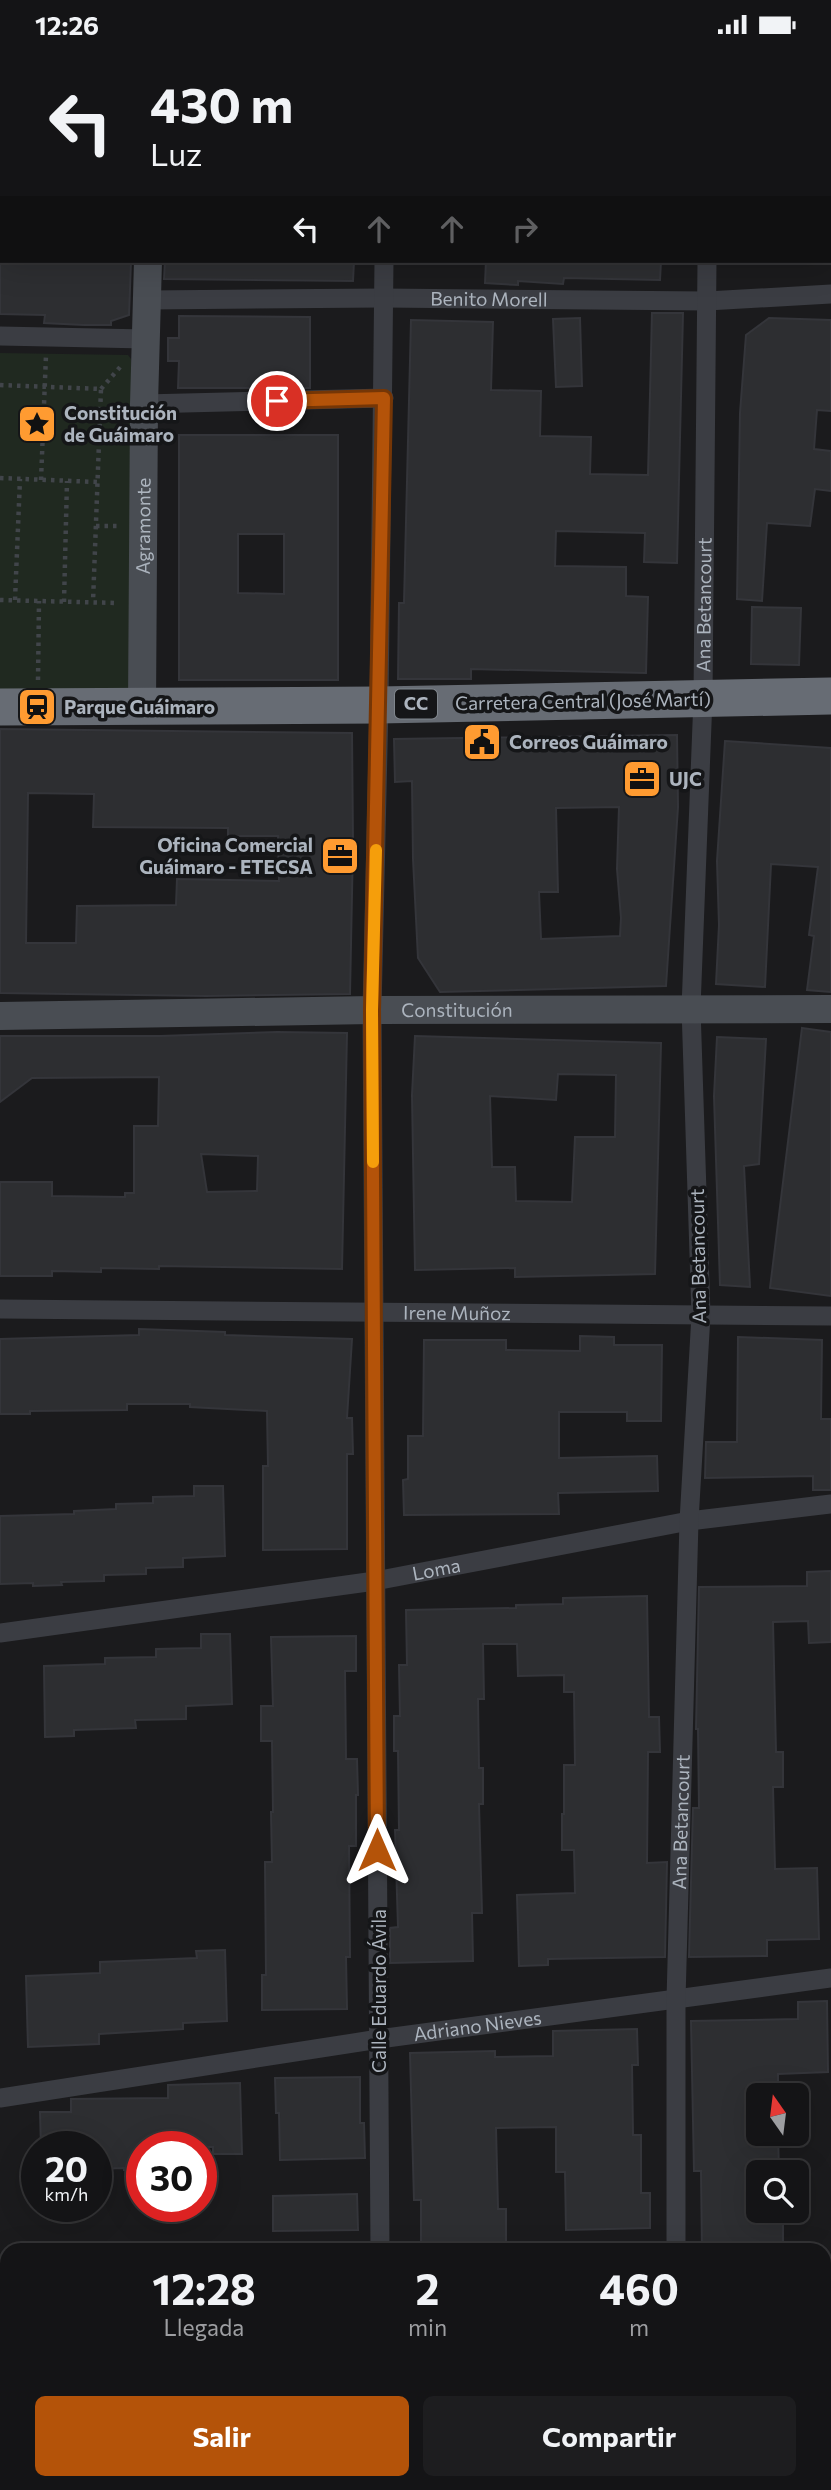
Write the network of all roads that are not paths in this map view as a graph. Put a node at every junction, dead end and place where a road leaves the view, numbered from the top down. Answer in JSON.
{"nodes":[{"id":1,"x":148,"y":263,"type":"edge"},
{"id":2,"x":384,"y":263,"type":"edge"},
{"id":3,"x":707,"y":263,"type":"edge"},
{"id":4,"x":831,"y":294,"type":"edge"},
{"id":5,"x":383,"y":298,"type":"junction"},
{"id":6,"x":148,"y":300,"type":"junction"},
{"id":7,"x":707,"y":301,"type":"junction"},
{"id":8,"x":0,"y":336,"type":"edge"},
{"id":9,"x":146,"y":339,"type":"junction"},
{"id":10,"x":384,"y":398,"type":"junction"},
{"id":11,"x":144,"y":404,"type":"junction"},
{"id":12,"x":831,"y":696,"type":"edge"},
{"id":13,"x":703,"y":698,"type":"junction"},
{"id":14,"x":379,"y":705,"type":"junction"},
{"id":15,"x":142,"y":706,"type":"junction"},
{"id":16,"x":0,"y":707,"type":"edge"},
{"id":17,"x":691,"y":1008,"type":"junction"},
{"id":18,"x":831,"y":1009,"type":"edge"},
{"id":19,"x":372,"y":1010,"type":"junction"},
{"id":20,"x":0,"y":1016,"type":"edge"},
{"id":21,"x":0,"y":1309,"type":"edge"},
{"id":22,"x":373,"y":1312,"type":"junction"},
{"id":23,"x":701,"y":1315,"type":"junction"},
{"id":24,"x":831,"y":1316,"type":"edge"},
{"id":25,"x":831,"y":1504,"type":"edge"},
{"id":26,"x":689,"y":1521,"type":"junction"},
{"id":27,"x":375,"y":1581,"type":"junction"},
{"id":28,"x":0,"y":1633,"type":"edge"},
{"id":29,"x":831,"y":1978,"type":"edge"},
{"id":30,"x":676,"y":2000,"type":"junction"},
{"id":31,"x":379,"y":2039,"type":"junction"},
{"id":32,"x":0,"y":2098,"type":"edge"},
{"id":33,"x":380,"y":2243,"type":"edge"},
{"id":34,"x":676,"y":2243,"type":"edge"}],
"edges":[{"from":1,"to":6,"type":"street","name":"Agramonte"},
{"from":2,"to":5,"type":"street","name":"Calle Eduardo Ávila"},
{"from":3,"to":7,"type":"street","name":"Ana Betancourt"},
{"from":4,"to":7,"type":"street","name":"Benito Morell"},
{"from":5,"to":6,"type":"street","name":"Benito Morell"},
{"from":5,"to":7,"type":"street","name":"Benito Morell"},
{"from":5,"to":10,"type":"street","name":"Calle Eduardo Ávila"},
{"from":6,"to":9,"type":"street","name":"Agramonte"},
{"from":7,"to":13,"type":"street","name":"Ana Betancourt"},
{"from":8,"to":9,"type":"street"},
{"from":9,"to":11,"type":"street","name":"Agramonte"},
{"from":10,"to":11,"type":"street"},
{"from":10,"to":14,"type":"street","name":"Calle Eduardo Ávila"},
{"from":11,"to":15,"type":"street","name":"Agramonte"},
{"from":12,"to":13,"type":"highway","name":"Carretera Central (José Martí)","number":"CC"},
{"from":13,"to":14,"type":"highway","name":"Carretera Central (José Martí)","number":"CC"},
{"from":13,"to":17,"type":"street","name":"Ana Betancourt"},
{"from":14,"to":15,"type":"highway","name":"Carretera Central (José Martí)","number":"CC"},
{"from":14,"to":19,"type":"street","name":"Calle Eduardo Ávila"},
{"from":15,"to":16,"type":"highway","name":"Carretera Central (José Martí)","number":"CC"},
{"from":17,"to":18,"type":"street","name":"Constitución"},
{"from":17,"to":19,"type":"street","name":"Constitución"},
{"from":17,"to":23,"type":"street","name":"Ana Betancourt"},
{"from":19,"to":20,"type":"street","name":"Constitución"},
{"from":19,"to":22,"type":"street","name":"Calle Eduardo Ávila"},
{"from":21,"to":22,"type":"street","name":"Irene Muñoz"},
{"from":22,"to":23,"type":"street","name":"Irene Muñoz"},
{"from":22,"to":27,"type":"street","name":"Calle Eduardo Ávila"},
{"from":23,"to":24,"type":"street","name":"Irene Muñoz"},
{"from":23,"to":26,"type":"street","name":"Ana Betancourt"},
{"from":25,"to":26,"type":"street","name":"Loma"},
{"from":26,"to":27,"type":"street","name":"Loma"},
{"from":26,"to":30,"type":"street","name":"Ana Betancourt"},
{"from":27,"to":28,"type":"street","name":"Loma"},
{"from":27,"to":31,"type":"street","name":"Calle Eduardo Ávila"},
{"from":29,"to":30,"type":"street","name":"Adriano Nieves"},
{"from":30,"to":31,"type":"street","name":"Adriano Nieves"},
{"from":30,"to":34,"type":"street","name":"Ana Betancourt"},
{"from":31,"to":32,"type":"street","name":"Adriano Nieves"},
{"from":31,"to":33,"type":"street","name":"Calle Eduardo Ávila"}]}
